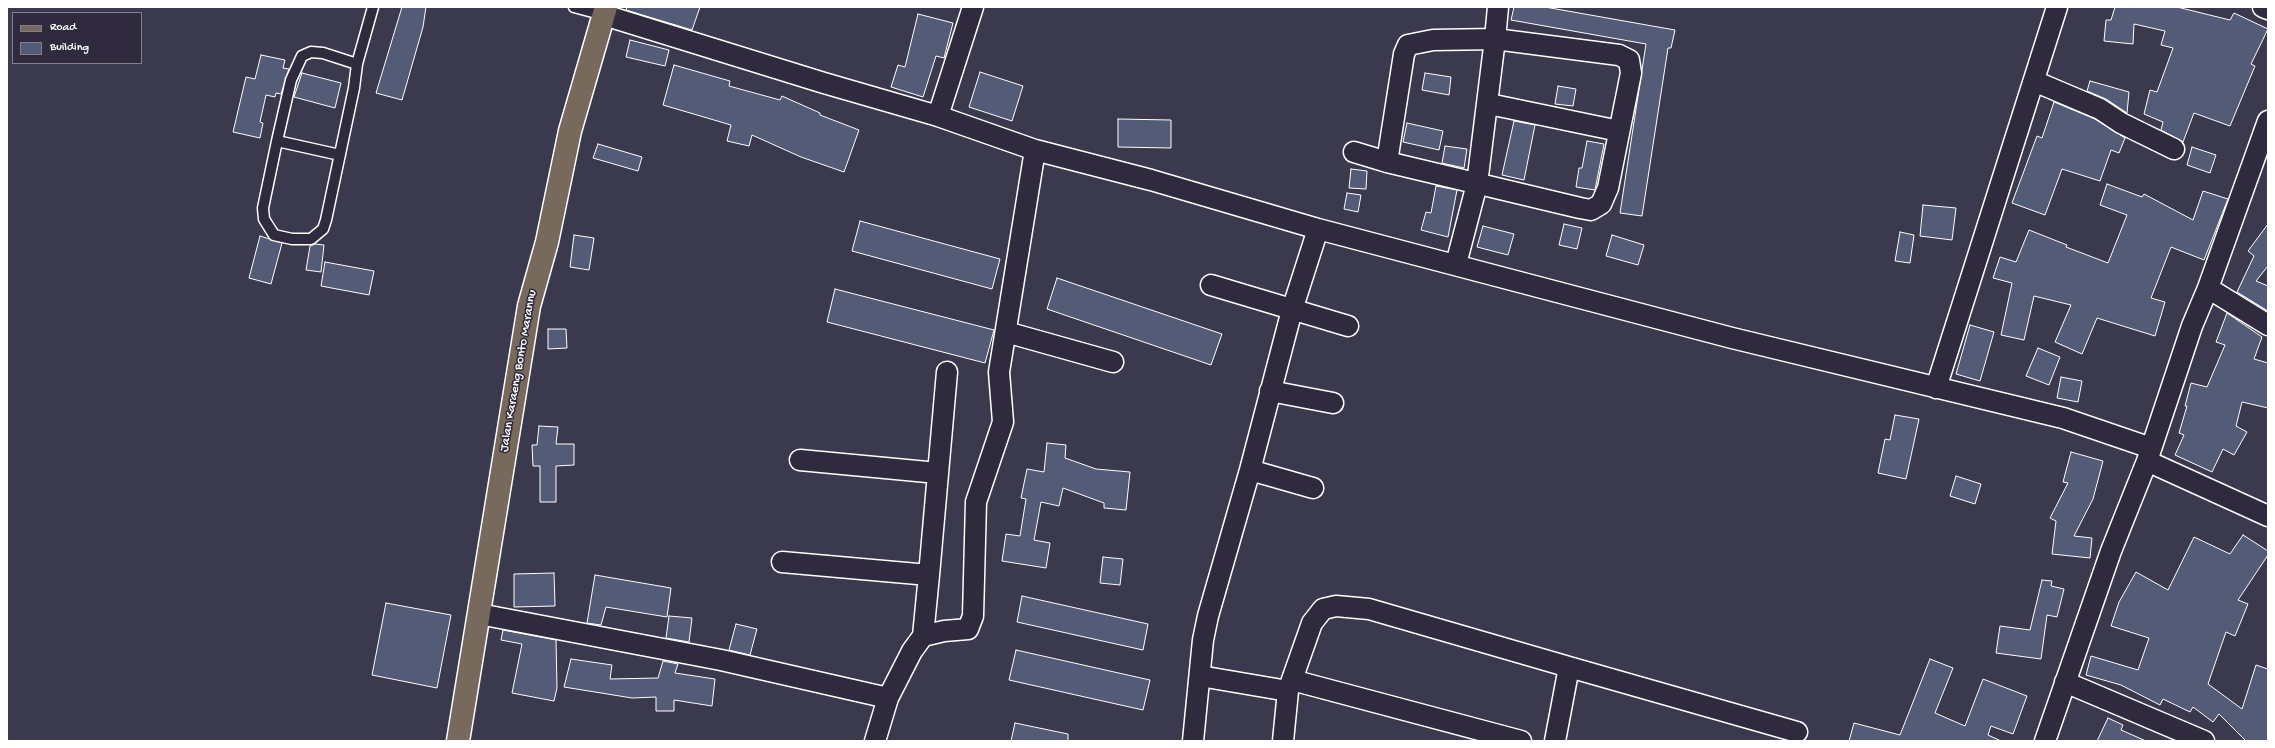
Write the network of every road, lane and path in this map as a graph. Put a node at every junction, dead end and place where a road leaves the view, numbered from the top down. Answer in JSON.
{"nodes":[{"id":1,"x":373,"y":7,"type":"edge"},
{"id":2,"x":574,"y":7,"type":"edge"},
{"id":3,"x":973,"y":7,"type":"edge"},
{"id":4,"x":1498,"y":7,"type":"edge"},
{"id":5,"x":2057,"y":7,"type":"edge"},
{"id":6,"x":2263,"y":7,"type":"edge"},
{"id":7,"x":2268,"y":9,"type":"edge"},
{"id":8,"x":605,"y":11,"type":"edge"},
{"id":9,"x":1495,"y":39,"type":"junction"},
{"id":10,"x":357,"y":64,"type":"junction"},
{"id":11,"x":2034,"y":81,"type":"junction"},
{"id":12,"x":1489,"y":104,"type":"junction"},
{"id":13,"x":938,"y":116,"type":"junction"},
{"id":14,"x":2268,"y":121,"type":"edge"},
{"id":15,"x":1619,"y":131,"type":"junction"},
{"id":16,"x":277,"y":141,"type":"junction"},
{"id":17,"x":2174,"y":149,"type":"dead end"},
{"id":18,"x":1035,"y":150,"type":"junction"},
{"id":19,"x":1354,"y":152,"type":"dead end"},
{"id":20,"x":340,"y":156,"type":"junction"},
{"id":21,"x":1387,"y":162,"type":"junction"},
{"id":22,"x":1477,"y":184,"type":"junction"},
{"id":23,"x":1318,"y":229,"type":"junction"},
{"id":24,"x":1456,"y":264,"type":"junction"},
{"id":25,"x":1211,"y":285,"type":"dead end"},
{"id":26,"x":2208,"y":288,"type":"junction"},
{"id":27,"x":1292,"y":310,"type":"junction"},
{"id":28,"x":2268,"y":325,"type":"edge"},
{"id":29,"x":1348,"y":326,"type":"dead end"},
{"id":30,"x":1006,"y":332,"type":"junction"},
{"id":31,"x":1113,"y":362,"type":"dead end"},
{"id":32,"x":947,"y":372,"type":"dead end"},
{"id":33,"x":1936,"y":388,"type":"junction"},
{"id":34,"x":1270,"y":391,"type":"junction"},
{"id":35,"x":1333,"y":403,"type":"dead end"},
{"id":36,"x":2149,"y":454,"type":"junction"},
{"id":37,"x":800,"y":460,"type":"dead end"},
{"id":38,"x":1250,"y":470,"type":"junction"},
{"id":39,"x":938,"y":473,"type":"junction"},
{"id":40,"x":1313,"y":488,"type":"dead end"},
{"id":41,"x":2268,"y":516,"type":"edge"},
{"id":42,"x":782,"y":562,"type":"dead end"},
{"id":43,"x":929,"y":575,"type":"junction"},
{"id":44,"x":479,"y":614,"type":"junction"},
{"id":45,"x":923,"y":636,"type":"junction"},
{"id":46,"x":1569,"y":667,"type":"junction"},
{"id":47,"x":1200,"y":676,"type":"junction"},
{"id":48,"x":2065,"y":682,"type":"junction"},
{"id":49,"x":1290,"y":685,"type":"junction"},
{"id":50,"x":888,"y":698,"type":"junction"},
{"id":51,"x":1797,"y":732,"type":"dead end"},
{"id":52,"x":458,"y":741,"type":"edge"},
{"id":53,"x":874,"y":741,"type":"edge"},
{"id":54,"x":1193,"y":741,"type":"edge"},
{"id":55,"x":1283,"y":741,"type":"edge"},
{"id":56,"x":1521,"y":741,"type":"edge"},
{"id":57,"x":1555,"y":741,"type":"edge"},
{"id":58,"x":2045,"y":741,"type":"edge"},
{"id":59,"x":2204,"y":741,"type":"edge"}],
"edges":[{"from":1,"to":10,"type":"lane"},
{"from":2,"to":8,"type":"lane"},
{"from":3,"to":13,"type":"street"},
{"from":4,"to":9,"type":"street"},
{"from":5,"to":11,"type":"street"},
{"from":6,"to":7,"type":"street"},
{"from":8,"to":13,"type":"street"},
{"from":8,"to":44,"type":"main road","name":"Jalan Karaeng Bonto Marannu"},
{"from":9,"to":12,"type":"street"},
{"from":9,"to":15,"type":"street"},
{"from":9,"to":21,"type":"street"},
{"from":10,"to":16,"type":"lane"},
{"from":10,"to":20,"type":"lane"},
{"from":11,"to":17,"type":"street"},
{"from":11,"to":33,"type":"street"},
{"from":12,"to":15,"type":"street"},
{"from":12,"to":22,"type":"street"},
{"from":13,"to":18,"type":"street"},
{"from":14,"to":26,"type":"street"},
{"from":15,"to":22,"type":"street"},
{"from":16,"to":20,"type":"lane"},
{"from":16,"to":20,"type":"lane"},
{"from":18,"to":23,"type":"street"},
{"from":18,"to":30,"type":"street"},
{"from":19,"to":21,"type":"street"},
{"from":21,"to":22,"type":"street"},
{"from":22,"to":24,"type":"street"},
{"from":23,"to":24,"type":"street"},
{"from":23,"to":27,"type":"street"},
{"from":24,"to":33,"type":"street"},
{"from":25,"to":27,"type":"street"},
{"from":26,"to":28,"type":"street"},
{"from":26,"to":36,"type":"street"},
{"from":27,"to":29,"type":"street"},
{"from":27,"to":34,"type":"street"},
{"from":30,"to":31,"type":"street"},
{"from":30,"to":45,"type":"street"},
{"from":32,"to":39,"type":"street"},
{"from":33,"to":36,"type":"street"},
{"from":34,"to":35,"type":"street"},
{"from":34,"to":38,"type":"street"},
{"from":36,"to":41,"type":"street"},
{"from":36,"to":48,"type":"street"},
{"from":37,"to":39,"type":"street"},
{"from":38,"to":40,"type":"street"},
{"from":38,"to":47,"type":"street"},
{"from":39,"to":43,"type":"street"},
{"from":42,"to":43,"type":"street"},
{"from":43,"to":45,"type":"street"},
{"from":44,"to":50,"type":"street"},
{"from":44,"to":52,"type":"main road","name":"Jalan Karaeng Bonto Marannu"},
{"from":45,"to":50,"type":"street"},
{"from":46,"to":49,"type":"street"},
{"from":46,"to":51,"type":"street"},
{"from":46,"to":57,"type":"street"},
{"from":47,"to":49,"type":"street"},
{"from":47,"to":54,"type":"street"},
{"from":48,"to":58,"type":"street"},
{"from":48,"to":59,"type":"street"},
{"from":49,"to":55,"type":"street"},
{"from":49,"to":56,"type":"street"},
{"from":50,"to":53,"type":"street"}]}
